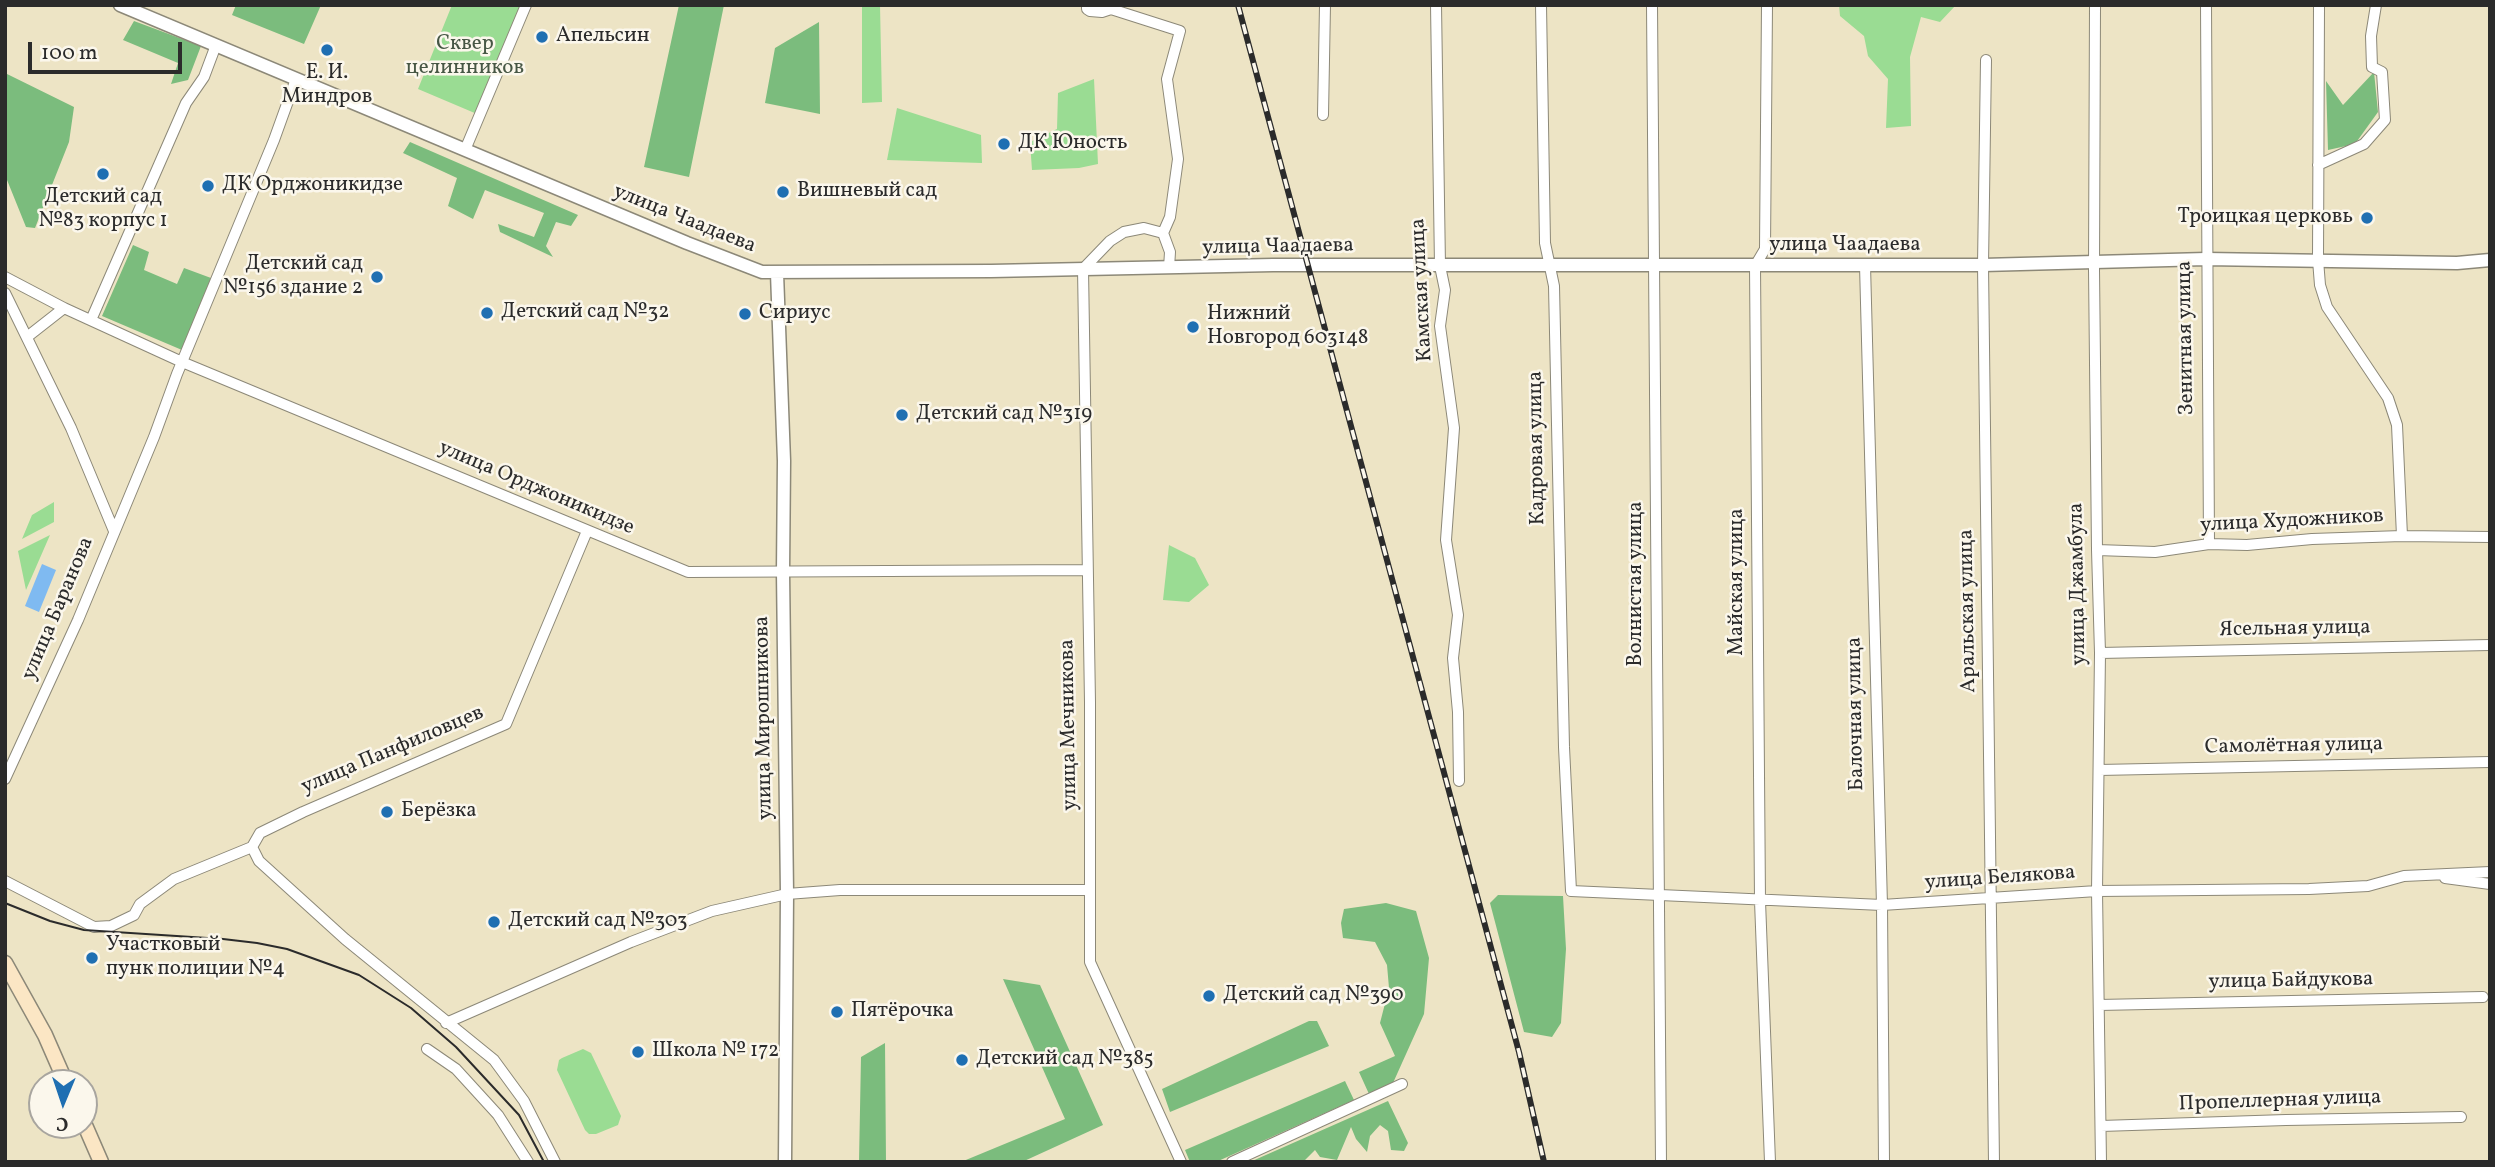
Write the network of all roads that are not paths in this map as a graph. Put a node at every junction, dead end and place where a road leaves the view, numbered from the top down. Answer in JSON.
{"nodes":[{"id":1,"x":120,"y":5,"type":"edge"},
{"id":2,"x":526,"y":5,"type":"edge"},
{"id":3,"x":1325,"y":5,"type":"edge"},
{"id":4,"x":1436,"y":5,"type":"edge"},
{"id":5,"x":1541,"y":5,"type":"edge"},
{"id":6,"x":1652,"y":5,"type":"edge"},
{"id":7,"x":1767,"y":5,"type":"edge"},
{"id":8,"x":2095,"y":5,"type":"edge"},
{"id":9,"x":2206,"y":5,"type":"edge"},
{"id":10,"x":2319,"y":5,"type":"edge"},
{"id":11,"x":2375,"y":5,"type":"edge"},
{"id":12,"x":1087,"y":7,"type":"edge"},
{"id":13,"x":216,"y":45,"type":"junction"},
{"id":14,"x":1986,"y":60,"type":"dead end"},
{"id":15,"x":296,"y":79,"type":"junction"},
{"id":16,"x":1322,"y":115,"type":"dead end"},
{"id":17,"x":465,"y":150,"type":"junction"},
{"id":18,"x":2318,"y":165,"type":"junction"},
{"id":19,"x":1163,"y":233,"type":"junction"},
{"id":20,"x":2206,"y":259,"type":"junction"},
{"id":21,"x":2318,"y":260,"type":"junction"},
{"id":22,"x":2490,"y":260,"type":"edge"},
{"id":23,"x":2094,"y":261,"type":"junction"},
{"id":24,"x":1548,"y":264,"type":"junction"},
{"id":25,"x":1652,"y":264,"type":"junction"},
{"id":26,"x":1865,"y":265,"type":"junction"},
{"id":27,"x":1983,"y":265,"type":"junction"},
{"id":28,"x":1440,"y":266,"type":"junction"},
{"id":29,"x":1755,"y":266,"type":"junction"},
{"id":30,"x":1169,"y":268,"type":"junction"},
{"id":31,"x":1083,"y":269,"type":"junction"},
{"id":32,"x":777,"y":273,"type":"junction"},
{"id":33,"x":5,"y":277,"type":"edge"},
{"id":34,"x":5,"y":293,"type":"edge"},
{"id":35,"x":64,"y":308,"type":"junction"},
{"id":36,"x":91,"y":320,"type":"junction"},
{"id":37,"x":27,"y":337,"type":"junction"},
{"id":38,"x":182,"y":362,"type":"junction"},
{"id":39,"x":114,"y":531,"type":"junction"},
{"id":40,"x":587,"y":531,"type":"junction"},
{"id":41,"x":2402,"y":536,"type":"junction"},
{"id":42,"x":2490,"y":537,"type":"edge"},
{"id":43,"x":2208,"y":544,"type":"junction"},
{"id":44,"x":2097,"y":550,"type":"junction"},
{"id":45,"x":1087,"y":569,"type":"junction"},
{"id":46,"x":783,"y":572,"type":"junction"},
{"id":47,"x":2490,"y":645,"type":"edge"},
{"id":48,"x":2100,"y":653,"type":"junction"},
{"id":49,"x":2490,"y":762,"type":"edge"},
{"id":50,"x":2099,"y":770,"type":"junction"},
{"id":51,"x":5,"y":779,"type":"edge"},
{"id":52,"x":1459,"y":781,"type":"dead end"},
{"id":53,"x":252,"y":847,"type":"junction"},
{"id":54,"x":2490,"y":872,"type":"edge"},
{"id":55,"x":2431,"y":875,"type":"junction"},
{"id":56,"x":5,"y":881,"type":"edge"},
{"id":57,"x":2490,"y":884,"type":"edge"},
{"id":58,"x":1090,"y":890,"type":"junction"},
{"id":59,"x":1571,"y":891,"type":"joint"},
{"id":60,"x":2097,"y":891,"type":"junction"},
{"id":61,"x":787,"y":894,"type":"junction"},
{"id":62,"x":1658,"y":894,"type":"junction"},
{"id":63,"x":1992,"y":899,"type":"junction"},
{"id":64,"x":1760,"y":901,"type":"junction"},
{"id":65,"x":1882,"y":905,"type":"junction"},
{"id":66,"x":5,"y":963,"type":"edge"},
{"id":67,"x":2483,"y":997,"type":"dead end"},
{"id":68,"x":2099,"y":1005,"type":"junction"},
{"id":69,"x":446,"y":1023,"type":"junction"},
{"id":70,"x":427,"y":1049,"type":"dead end"},
{"id":71,"x":60,"y":1069,"type":"edge"},
{"id":72,"x":1402,"y":1084,"type":"dead end"},
{"id":73,"x":2461,"y":1117,"type":"dead end"},
{"id":74,"x":2101,"y":1126,"type":"junction"},
{"id":75,"x":91,"y":1139,"type":"edge"},
{"id":76,"x":101,"y":1162,"type":"edge"},
{"id":77,"x":528,"y":1162,"type":"edge"},
{"id":78,"x":555,"y":1162,"type":"edge"},
{"id":79,"x":785,"y":1162,"type":"edge"},
{"id":80,"x":1181,"y":1162,"type":"edge"},
{"id":81,"x":1233,"y":1162,"type":"edge"},
{"id":82,"x":1661,"y":1162,"type":"edge"},
{"id":83,"x":1770,"y":1162,"type":"edge"},
{"id":84,"x":1884,"y":1162,"type":"edge"},
{"id":85,"x":1994,"y":1162,"type":"edge"},
{"id":86,"x":2101,"y":1162,"type":"edge"}],
"edges":[{"from":1,"to":13,"type":"street","name":"улица Чаадаева"},
{"from":2,"to":17,"type":"street"},
{"from":3,"to":16,"type":"street"},
{"from":4,"to":28,"type":"street","name":"Камская улица"},
{"from":5,"to":24,"type":"street","name":"Кадровая улица"},
{"from":6,"to":25,"type":"street","name":"Волнистая улица"},
{"from":7,"to":29,"type":"street","name":"Майская улица"},
{"from":8,"to":23,"type":"street","name":"улица Джамбула"},
{"from":9,"to":20,"type":"street","name":"Зенитная улица"},
{"from":10,"to":18,"type":"street"},
{"from":11,"to":18,"type":"street"},
{"from":12,"to":19,"type":"street"},
{"from":13,"to":15,"type":"street","name":"улица Чаадаева"},
{"from":13,"to":36,"type":"street"},
{"from":14,"to":27,"type":"street","name":"Аральская улица"},
{"from":15,"to":17,"type":"street","name":"улица Чаадаева"},
{"from":15,"to":38,"type":"street","name":"улица Баранова"},
{"from":17,"to":32,"type":"street","name":"улица Чаадаева"},
{"from":18,"to":21,"type":"street"},
{"from":19,"to":30,"type":"street"},
{"from":19,"to":31,"type":"street"},
{"from":20,"to":21,"type":"street","name":"улица Чаадаева"},
{"from":20,"to":23,"type":"street","name":"улица Чаадаева"},
{"from":20,"to":43,"type":"street","name":"Зенитная улица"},
{"from":21,"to":22,"type":"street","name":"улица Чаадаева"},
{"from":21,"to":41,"type":"street"},
{"from":23,"to":27,"type":"street","name":"улица Чаадаева"},
{"from":23,"to":44,"type":"street","name":"улица Джамбула"},
{"from":24,"to":25,"type":"street","name":"улица Чаадаева"},
{"from":24,"to":28,"type":"street","name":"улица Чаадаева"},
{"from":24,"to":59,"type":"street","name":"Кадровая улица"},
{"from":25,"to":29,"type":"street","name":"улица Чаадаева"},
{"from":25,"to":62,"type":"street","name":"Волнистая улица"},
{"from":26,"to":27,"type":"street","name":"улица Чаадаева"},
{"from":26,"to":29,"type":"street","name":"улица Чаадаева"},
{"from":26,"to":65,"type":"street","name":"Балочная улица"},
{"from":27,"to":63,"type":"street","name":"Аральская улица"},
{"from":28,"to":30,"type":"street","name":"улица Чаадаева"},
{"from":28,"to":52,"type":"street","name":"Камская улица"},
{"from":29,"to":64,"type":"street","name":"Майская улица"},
{"from":30,"to":31,"type":"street","name":"улица Чаадаева"},
{"from":31,"to":32,"type":"street","name":"улица Чаадаева"},
{"from":31,"to":45,"type":"street","name":"улица Мечникова"},
{"from":32,"to":46,"type":"street","name":"улица Мирошникова"},
{"from":33,"to":35,"type":"street","name":"улица Орджоникидзе"},
{"from":34,"to":37,"type":"street","name":"улица Баранова"},
{"from":35,"to":36,"type":"street","name":"улица Орджоникидзе"},
{"from":35,"to":37,"type":"street"},
{"from":36,"to":38,"type":"street","name":"улица Орджоникидзе"},
{"from":37,"to":39,"type":"street","name":"улица Баранова"},
{"from":38,"to":39,"type":"street","name":"улица Баранова"},
{"from":38,"to":40,"type":"street","name":"улица Орджоникидзе"},
{"from":39,"to":51,"type":"street","name":"улица Баранова"},
{"from":40,"to":46,"type":"street","name":"улица Орджоникидзе"},
{"from":40,"to":53,"type":"street","name":"улица Панфиловцев"},
{"from":41,"to":42,"type":"street","name":"улица Художников"},
{"from":41,"to":43,"type":"street","name":"улица Художников"},
{"from":43,"to":44,"type":"street","name":"улица Художников"},
{"from":44,"to":48,"type":"street","name":"улица Джамбула"},
{"from":45,"to":46,"type":"street","name":"улица Орджоникидзе"},
{"from":45,"to":58,"type":"street","name":"улица Мечникова"},
{"from":46,"to":61,"type":"street","name":"улица Мирошникова"},
{"from":47,"to":48,"type":"street","name":"Ясельная улица"},
{"from":48,"to":50,"type":"street","name":"улица Джамбула"},
{"from":49,"to":50,"type":"street","name":"Самолётная улица"},
{"from":50,"to":60,"type":"street","name":"улица Джамбула"},
{"from":53,"to":56,"type":"street"},
{"from":53,"to":69,"type":"street"},
{"from":54,"to":55,"type":"street","name":"улица Белякова"},
{"from":55,"to":57,"type":"street","name":"улица Белякова"},
{"from":55,"to":60,"type":"street","name":"улица Белякова"},
{"from":58,"to":61,"type":"street"},
{"from":58,"to":80,"type":"street","name":"улица Мечникова"},
{"from":59,"to":62,"type":"street","name":"улица Белякова"},
{"from":60,"to":63,"type":"street","name":"улица Белякова"},
{"from":60,"to":68,"type":"street","name":"улица Джамбула"},
{"from":61,"to":69,"type":"street"},
{"from":61,"to":79,"type":"street","name":"улица Мирошникова"},
{"from":62,"to":64,"type":"street","name":"улица Белякова"},
{"from":62,"to":82,"type":"street","name":"Волнистая улица"},
{"from":63,"to":65,"type":"street","name":"улица Белякова"},
{"from":63,"to":85,"type":"street","name":"Аральская улица"},
{"from":64,"to":65,"type":"street","name":"улица Белякова"},
{"from":64,"to":83,"type":"street","name":"Майская улица"},
{"from":65,"to":84,"type":"street","name":"Балочная улица"},
{"from":66,"to":71,"type":"main road"},
{"from":67,"to":68,"type":"street","name":"улица Байдукова"},
{"from":68,"to":74,"type":"street","name":"улица Джамбула"},
{"from":69,"to":78,"type":"street"},
{"from":70,"to":77,"type":"street"},
{"from":72,"to":81,"type":"street"},
{"from":73,"to":74,"type":"street","name":"Пропеллерная улица"},
{"from":74,"to":86,"type":"street","name":"улица Джамбула"},
{"from":75,"to":76,"type":"main road"}]}
